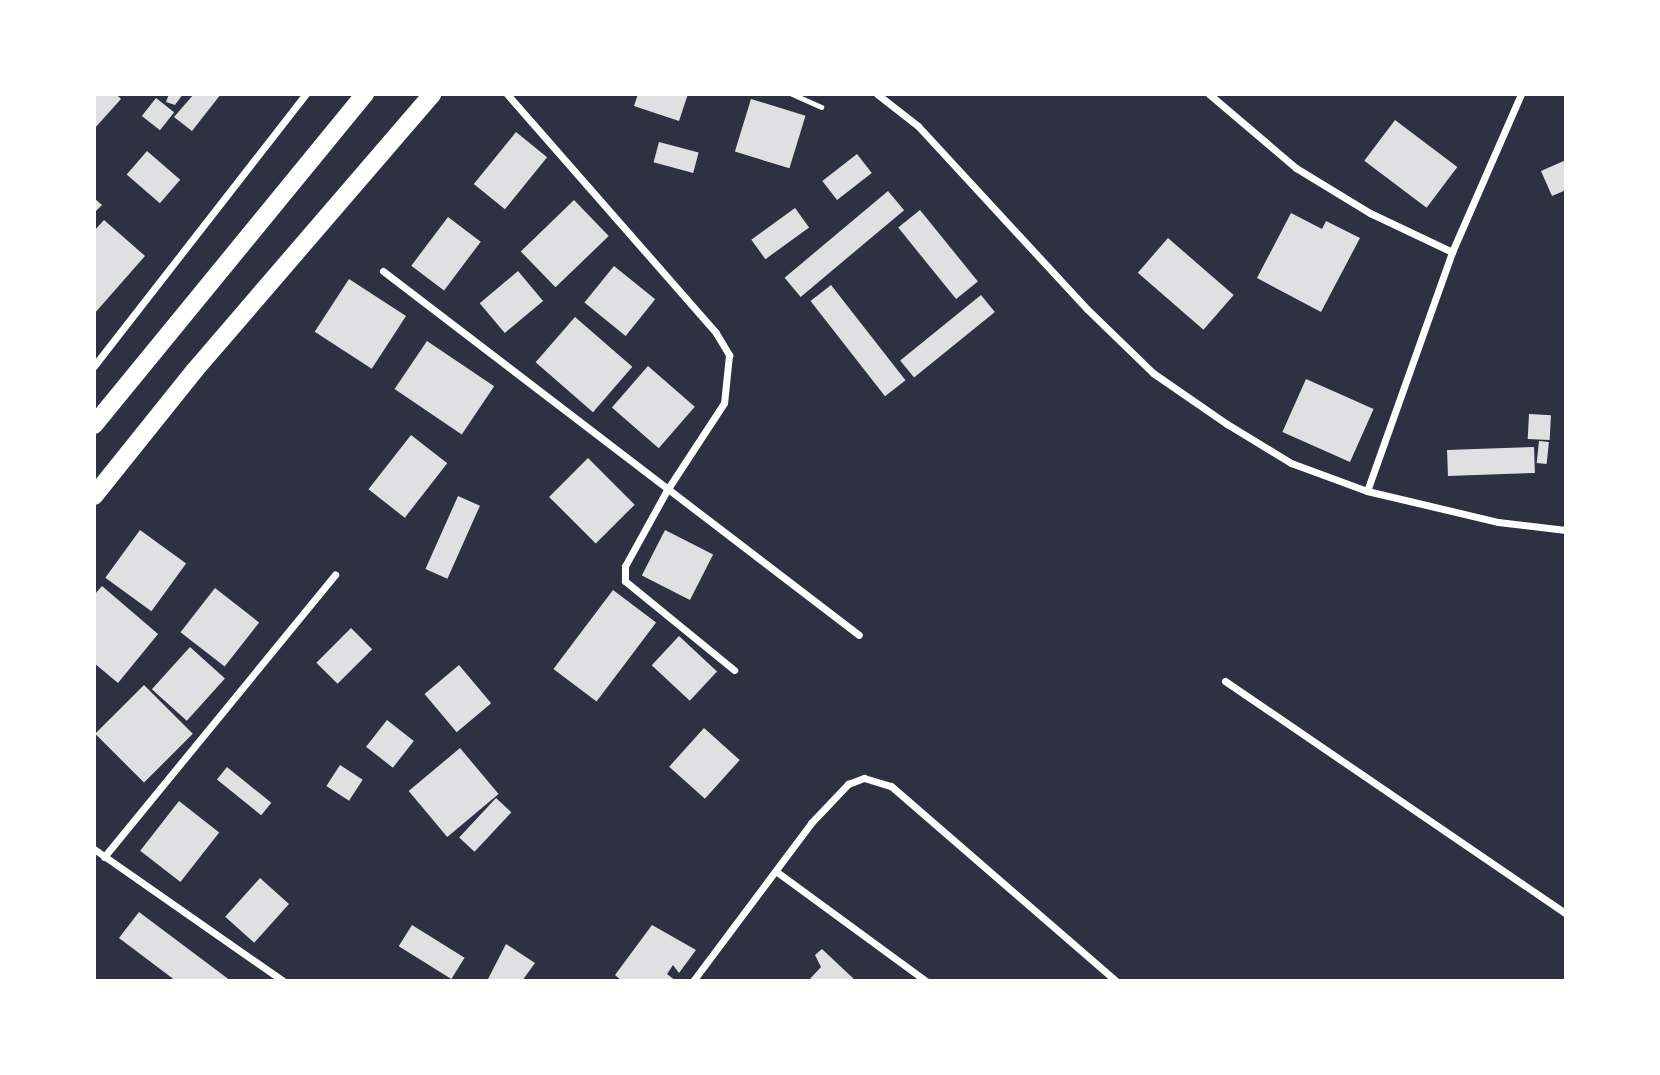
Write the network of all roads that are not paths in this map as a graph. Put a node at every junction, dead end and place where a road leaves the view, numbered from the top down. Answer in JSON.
{"nodes":[{"id":1,"x":306,"y":94,"type":"edge"},
{"id":2,"x":365,"y":94,"type":"edge"},
{"id":3,"x":432,"y":94,"type":"edge"},
{"id":4,"x":507,"y":94,"type":"edge"},
{"id":5,"x":792,"y":94,"type":"edge"},
{"id":6,"x":877,"y":94,"type":"edge"},
{"id":7,"x":1209,"y":94,"type":"edge"},
{"id":8,"x":1521,"y":94,"type":"edge"},
{"id":9,"x":821,"y":107,"type":"dead end"},
{"id":10,"x":1452,"y":252,"type":"junction"},
{"id":11,"x":383,"y":271,"type":"dead end"},
{"id":12,"x":94,"y":366,"type":"edge"},
{"id":13,"x":97,"y":415,"type":"edge"},
{"id":14,"x":667,"y":490,"type":"junction"},
{"id":15,"x":1367,"y":491,"type":"junction"},
{"id":16,"x":94,"y":496,"type":"edge"},
{"id":17,"x":1566,"y":530,"type":"edge"},
{"id":18,"x":335,"y":575,"type":"dead end"},
{"id":19,"x":859,"y":635,"type":"dead end"},
{"id":20,"x":734,"y":670,"type":"dead end"},
{"id":21,"x":1225,"y":681,"type":"dead end"},
{"id":22,"x":94,"y":849,"type":"edge"},
{"id":23,"x":104,"y":857,"type":"junction"},
{"id":24,"x":777,"y":872,"type":"junction"},
{"id":25,"x":1566,"y":914,"type":"edge"},
{"id":26,"x":283,"y":981,"type":"edge"},
{"id":27,"x":693,"y":981,"type":"edge"},
{"id":28,"x":926,"y":981,"type":"edge"},
{"id":29,"x":1116,"y":981,"type":"edge"}],
"edges":[{"from":1,"to":12,"type":"street"},
{"from":2,"to":13,"type":"highway"},
{"from":3,"to":16,"type":"highway"},
{"from":4,"to":14,"type":"street"},
{"from":5,"to":9,"type":"lane"},
{"from":6,"to":15,"type":"street"},
{"from":7,"to":10,"type":"street"},
{"from":8,"to":10,"type":"street"},
{"from":10,"to":15,"type":"street"},
{"from":11,"to":14,"type":"street"},
{"from":14,"to":19,"type":"street"},
{"from":14,"to":20,"type":"street"},
{"from":15,"to":17,"type":"street"},
{"from":18,"to":23,"type":"street"},
{"from":21,"to":25,"type":"street"},
{"from":22,"to":23,"type":"street"},
{"from":23,"to":26,"type":"street"},
{"from":24,"to":27,"type":"street"},
{"from":24,"to":28,"type":"street"},
{"from":24,"to":29,"type":"street"}]}
